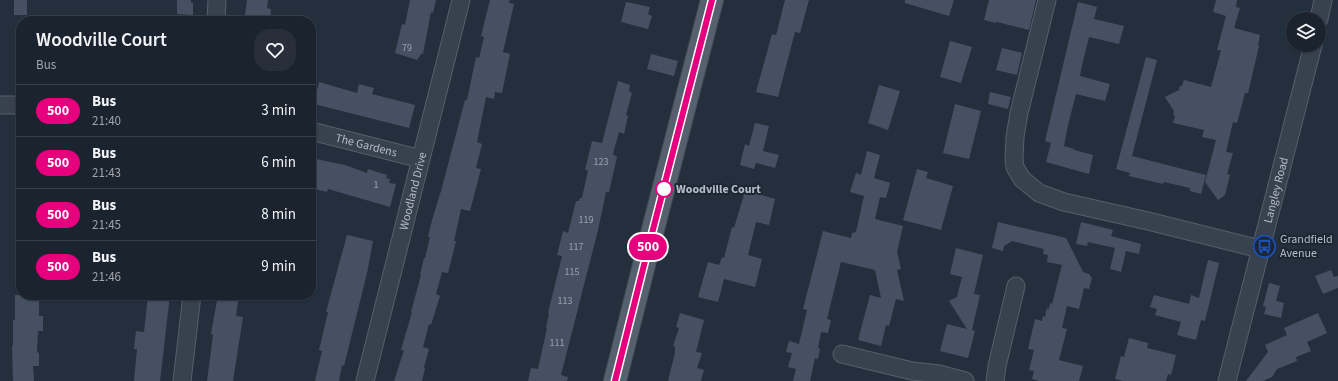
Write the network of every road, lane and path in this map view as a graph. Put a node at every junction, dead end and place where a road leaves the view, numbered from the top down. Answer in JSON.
{"nodes":[{"id":1,"x":217,"y":0,"type":"edge"},
{"id":2,"x":461,"y":0,"type":"edge"},
{"id":3,"x":712,"y":0,"type":"edge"},
{"id":4,"x":1048,"y":0,"type":"edge"},
{"id":5,"x":1323,"y":0,"type":"edge"},
{"id":6,"x":1320,"y":12,"type":"edge"},
{"id":7,"x":216,"y":16,"type":"edge"},
{"id":8,"x":1311,"y":52,"type":"edge"},
{"id":9,"x":0,"y":106,"type":"edge"},
{"id":10,"x":16,"y":106,"type":"edge"},
{"id":11,"x":316,"y":132,"type":"edge"},
{"id":12,"x":421,"y":159,"type":"junction"},
{"id":13,"x":1260,"y":249,"type":"junction"},
{"id":14,"x":1016,"y":286,"type":"dead end"},
{"id":15,"x":191,"y":300,"type":"edge"},
{"id":16,"x":842,"y":354,"type":"dead end"},
{"id":17,"x":182,"y":381,"type":"edge"},
{"id":18,"x":365,"y":381,"type":"edge"},
{"id":19,"x":615,"y":381,"type":"edge"},
{"id":20,"x":965,"y":381,"type":"edge"},
{"id":21,"x":995,"y":381,"type":"edge"},
{"id":22,"x":1227,"y":381,"type":"edge"}],
"edges":[{"from":1,"to":7,"type":"street"},
{"from":2,"to":12,"type":"street","name":"Woodland Drive"},
{"from":3,"to":19,"type":"main road"},
{"from":4,"to":13,"type":"street"},
{"from":5,"to":6,"type":"street"},
{"from":8,"to":13,"type":"street","name":"Langley Road"},
{"from":9,"to":10,"type":"street"},
{"from":11,"to":12,"type":"street","name":"The Gardens"},
{"from":12,"to":18,"type":"street","name":"Woodland Drive"},
{"from":13,"to":22,"type":"street","name":"Langley Road"},
{"from":14,"to":21,"type":"street"},
{"from":15,"to":17,"type":"street"},
{"from":16,"to":20,"type":"street"}]}
